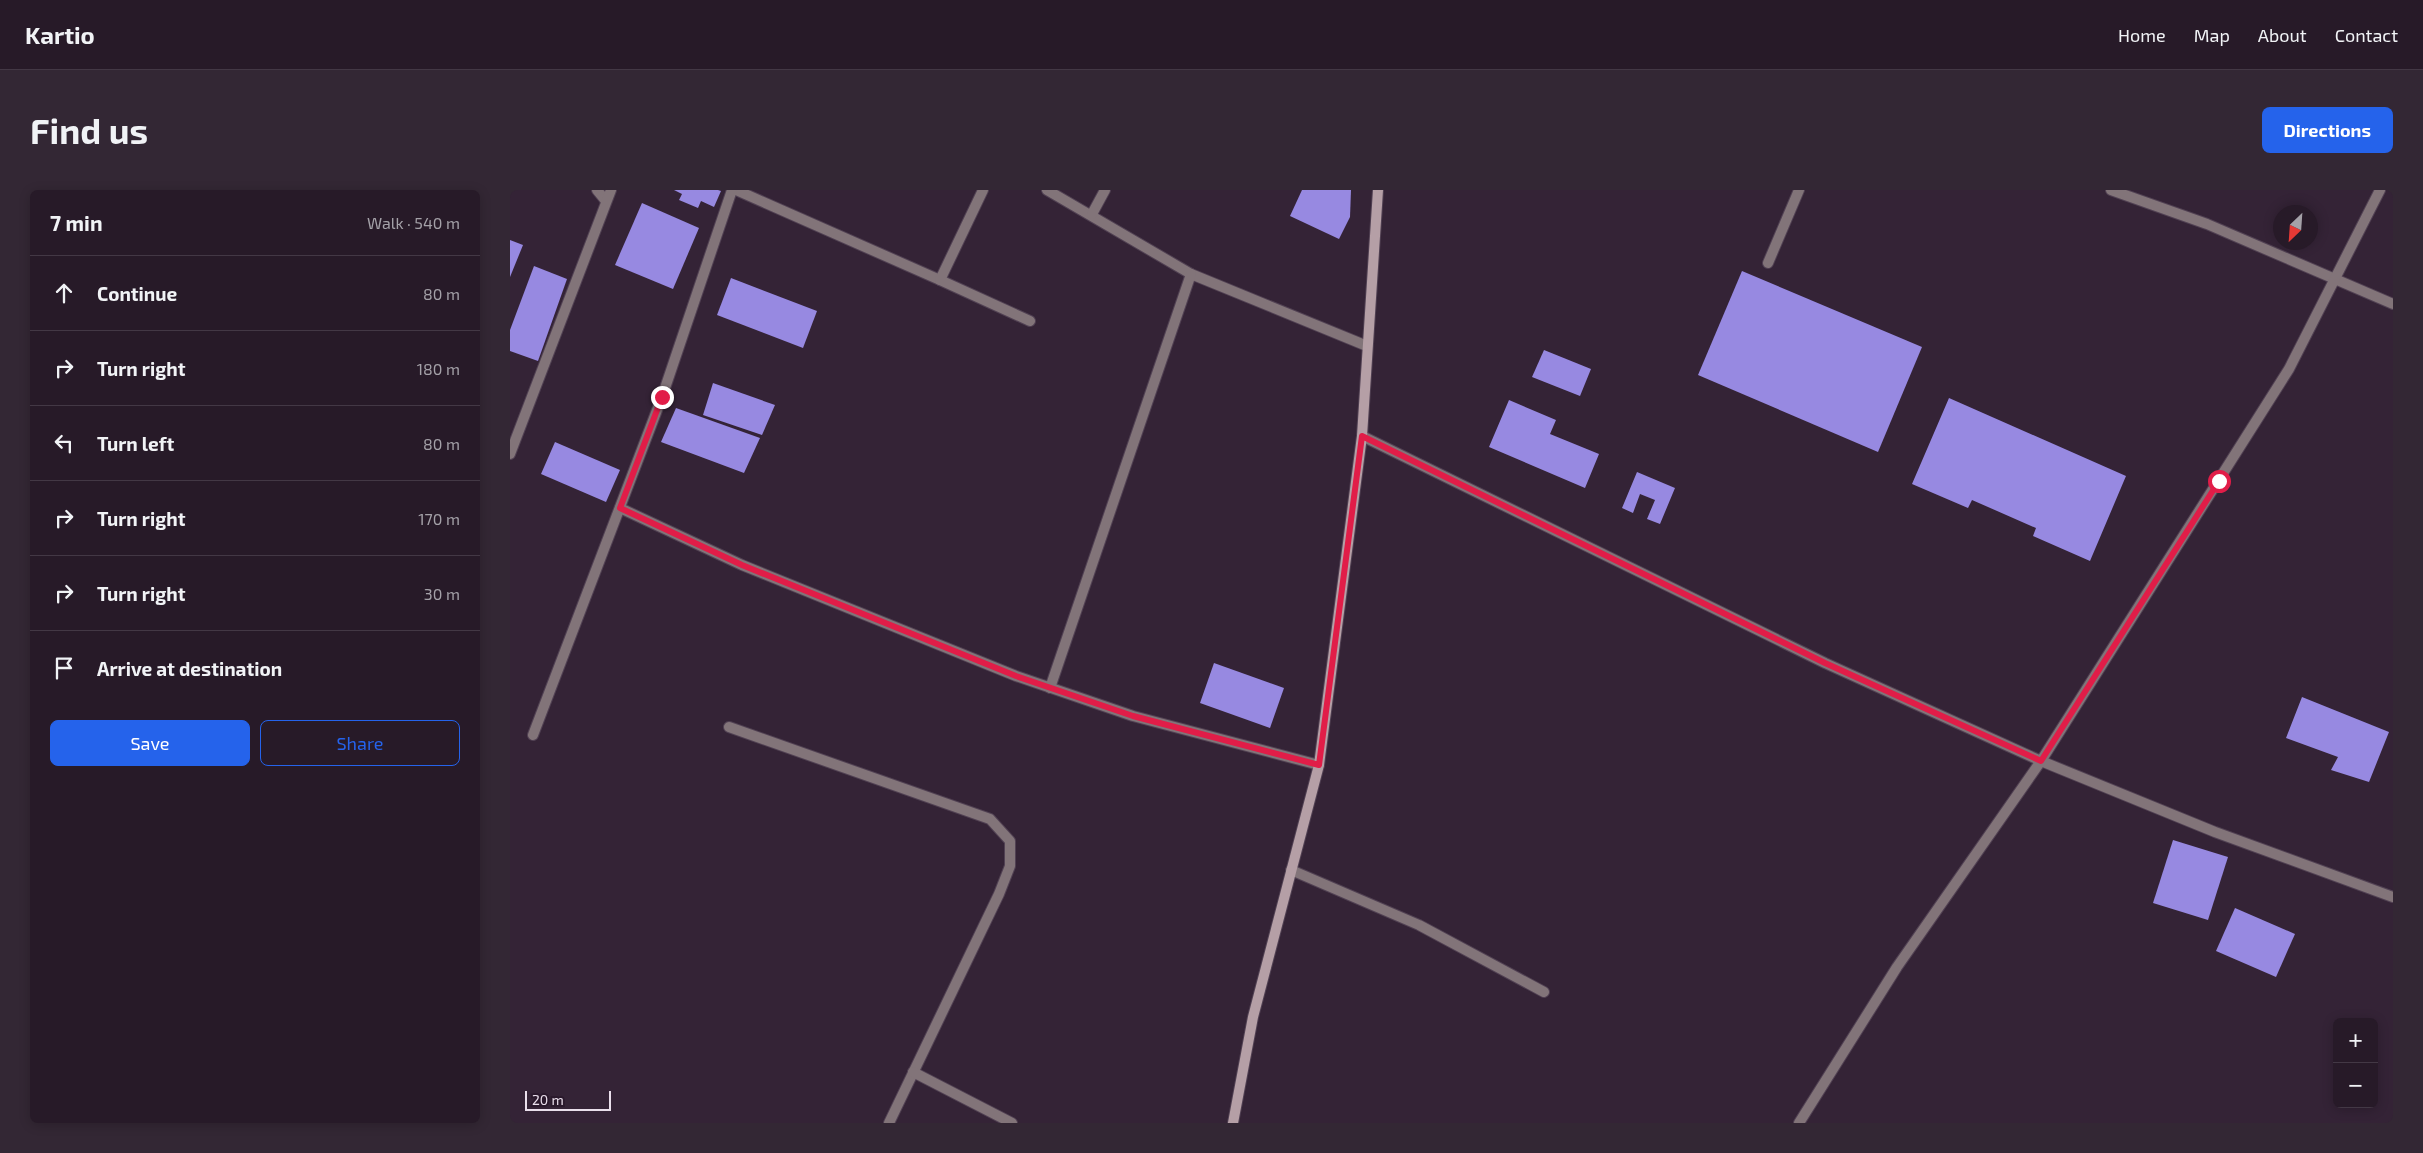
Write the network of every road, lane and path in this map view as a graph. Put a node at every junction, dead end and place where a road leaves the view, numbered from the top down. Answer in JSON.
{"nodes":[{"id":1,"x":597,"y":190,"type":"edge"},
{"id":2,"x":611,"y":190,"type":"edge"},
{"id":3,"x":732,"y":190,"type":"edge"},
{"id":4,"x":736,"y":190,"type":"edge"},
{"id":5,"x":983,"y":190,"type":"edge"},
{"id":6,"x":1048,"y":190,"type":"edge"},
{"id":7,"x":1105,"y":190,"type":"edge"},
{"id":8,"x":1378,"y":190,"type":"edge"},
{"id":9,"x":1800,"y":190,"type":"edge"},
{"id":10,"x":2111,"y":190,"type":"edge"},
{"id":11,"x":2380,"y":190,"type":"edge"},
{"id":12,"x":606,"y":202,"type":"junction"},
{"id":13,"x":1092,"y":214,"type":"junction"},
{"id":14,"x":1768,"y":263,"type":"dead end"},
{"id":15,"x":1190,"y":274,"type":"junction"},
{"id":16,"x":2335,"y":279,"type":"junction"},
{"id":17,"x":940,"y":280,"type":"junction"},
{"id":18,"x":2393,"y":304,"type":"edge"},
{"id":19,"x":1030,"y":321,"type":"dead end"},
{"id":20,"x":1367,"y":346,"type":"junction"},
{"id":21,"x":1362,"y":436,"type":"junction"},
{"id":22,"x":510,"y":454,"type":"edge"},
{"id":23,"x":620,"y":508,"type":"junction"},
{"id":24,"x":1050,"y":688,"type":"junction"},
{"id":25,"x":729,"y":727,"type":"dead end"},
{"id":26,"x":533,"y":735,"type":"dead end"},
{"id":27,"x":2041,"y":761,"type":"junction"},
{"id":28,"x":1319,"y":765,"type":"junction"},
{"id":29,"x":1291,"y":870,"type":"junction"},
{"id":30,"x":2393,"y":897,"type":"edge"},
{"id":31,"x":1544,"y":992,"type":"dead end"},
{"id":32,"x":913,"y":1072,"type":"junction"},
{"id":33,"x":889,"y":1123,"type":"edge"},
{"id":34,"x":1012,"y":1123,"type":"edge"},
{"id":35,"x":1233,"y":1123,"type":"edge"},
{"id":36,"x":1799,"y":1123,"type":"edge"}],
"edges":[{"from":1,"to":12,"type":"street"},
{"from":2,"to":12,"type":"street"},
{"from":3,"to":23,"type":"street"},
{"from":4,"to":17,"type":"street"},
{"from":5,"to":17,"type":"street"},
{"from":6,"to":13,"type":"street"},
{"from":7,"to":13,"type":"street"},
{"from":8,"to":20,"type":"street"},
{"from":9,"to":14,"type":"street"},
{"from":10,"to":16,"type":"street"},
{"from":11,"to":16,"type":"street"},
{"from":12,"to":22,"type":"street"},
{"from":13,"to":15,"type":"street"},
{"from":15,"to":20,"type":"street"},
{"from":15,"to":24,"type":"street"},
{"from":16,"to":18,"type":"street"},
{"from":16,"to":27,"type":"street"},
{"from":17,"to":19,"type":"street"},
{"from":20,"to":21,"type":"street"},
{"from":21,"to":27,"type":"street"},
{"from":21,"to":28,"type":"street"},
{"from":23,"to":24,"type":"street"},
{"from":23,"to":26,"type":"street"},
{"from":24,"to":28,"type":"street"},
{"from":25,"to":32,"type":"street"},
{"from":27,"to":30,"type":"street"},
{"from":27,"to":36,"type":"street"},
{"from":28,"to":29,"type":"street"},
{"from":29,"to":31,"type":"street"},
{"from":29,"to":35,"type":"street"},
{"from":32,"to":33,"type":"street"},
{"from":32,"to":34,"type":"street"}]}
